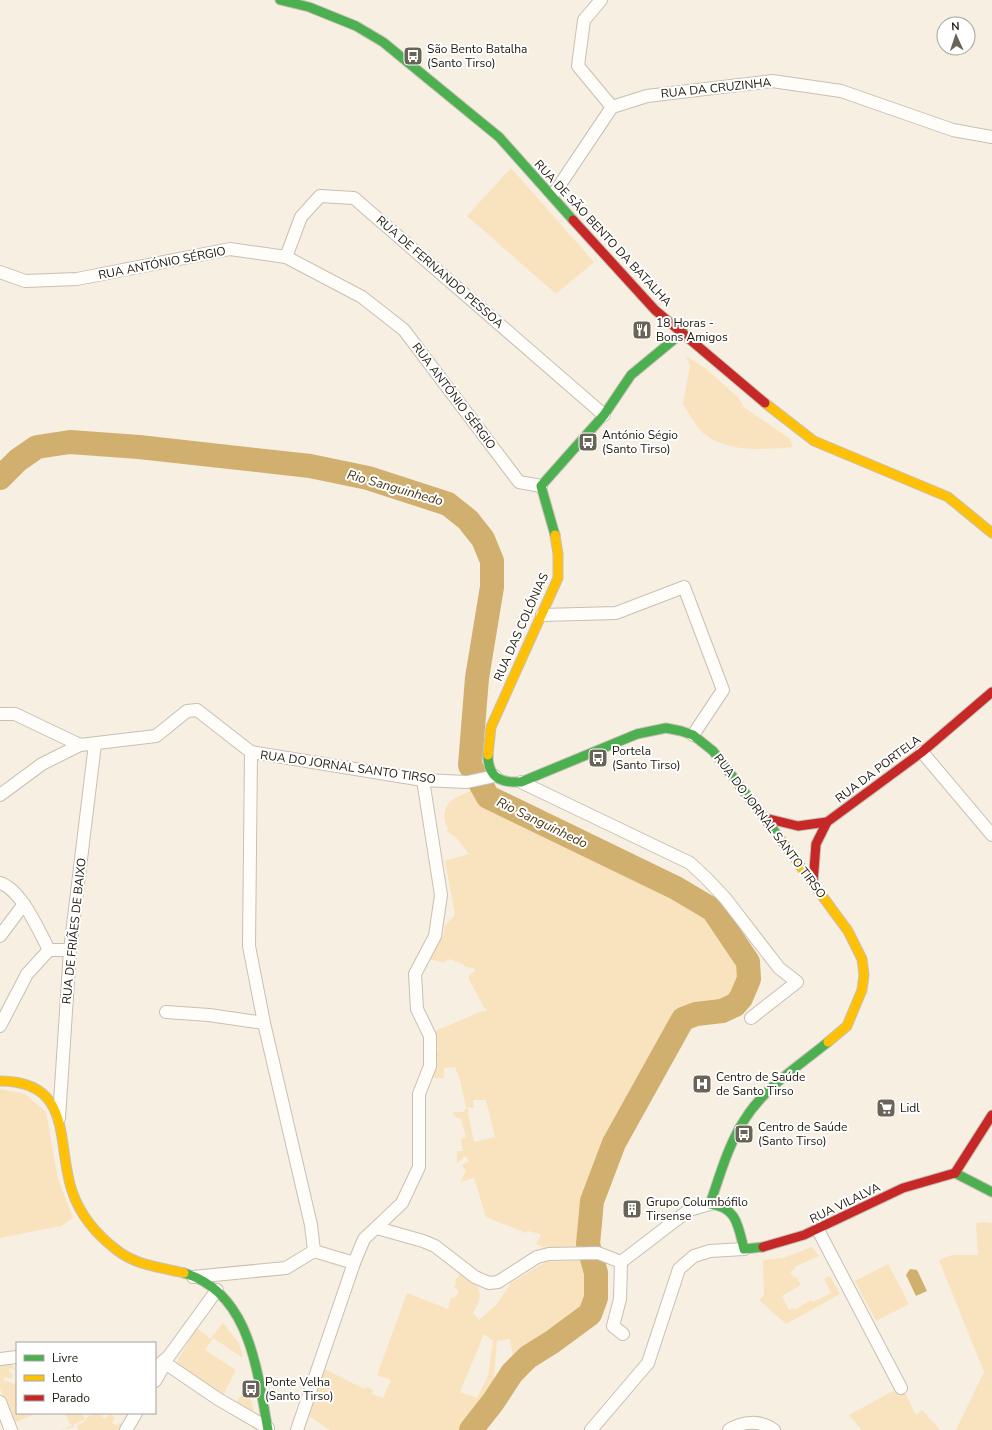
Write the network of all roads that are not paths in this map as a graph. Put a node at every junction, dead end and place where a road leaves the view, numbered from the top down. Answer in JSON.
{"nodes":[{"id":1,"x":280,"y":0,"type":"edge"},
{"id":2,"x":600,"y":0,"type":"edge"},
{"id":3,"x":612,"y":107,"type":"junction"},
{"id":4,"x":992,"y":137,"type":"edge"},
{"id":5,"x":553,"y":195,"type":"junction"},
{"id":6,"x":286,"y":257,"type":"junction"},
{"id":7,"x":0,"y":272,"type":"edge"},
{"id":8,"x":683,"y":332,"type":"junction"},
{"id":9,"x":604,"y":415,"type":"junction"},
{"id":10,"x":540,"y":486,"type":"junction"},
{"id":11,"x":992,"y":532,"type":"edge"},
{"id":12,"x":542,"y":615,"type":"junction"},
{"id":13,"x":992,"y":692,"type":"edge"},
{"id":14,"x":0,"y":714,"type":"edge"},
{"id":15,"x":693,"y":735,"type":"junction"},
{"id":16,"x":95,"y":744,"type":"junction"},
{"id":17,"x":80,"y":745,"type":"junction"},
{"id":18,"x":251,"y":752,"type":"junction"},
{"id":19,"x":922,"y":752,"type":"junction"},
{"id":20,"x":490,"y":776,"type":"junction"},
{"id":21,"x":423,"y":780,"type":"junction"},
{"id":22,"x":521,"y":782,"type":"junction"},
{"id":23,"x":0,"y":795,"type":"edge"},
{"id":24,"x":765,"y":818,"type":"junction"},
{"id":25,"x":827,"y":822,"type":"junction"},
{"id":26,"x":992,"y":835,"type":"edge"},
{"id":27,"x":0,"y":883,"type":"edge"},
{"id":28,"x":813,"y":883,"type":"junction"},
{"id":29,"x":24,"y":904,"type":"junction"},
{"id":30,"x":0,"y":936,"type":"edge"},
{"id":31,"x":49,"y":950,"type":"junction"},
{"id":32,"x":70,"y":950,"type":"junction"},
{"id":33,"x":166,"y":1012,"type":"dead end"},
{"id":34,"x":751,"y":1018,"type":"dead end"},
{"id":35,"x":264,"y":1023,"type":"junction"},
{"id":36,"x":0,"y":1026,"type":"edge"},
{"id":37,"x":0,"y":1081,"type":"edge"},
{"id":38,"x":992,"y":1115,"type":"edge"},
{"id":39,"x":59,"y":1118,"type":"junction"},
{"id":40,"x":955,"y":1173,"type":"junction"},
{"id":41,"x":992,"y":1192,"type":"edge"},
{"id":42,"x":710,"y":1204,"type":"junction"},
{"id":43,"x":377,"y":1228,"type":"junction"},
{"id":44,"x":818,"y":1230,"type":"junction"},
{"id":45,"x":744,"y":1249,"type":"junction"},
{"id":46,"x":314,"y":1252,"type":"junction"},
{"id":47,"x":621,"y":1262,"type":"junction"},
{"id":48,"x":354,"y":1263,"type":"junction"},
{"id":49,"x":194,"y":1276,"type":"junction"},
{"id":50,"x":217,"y":1290,"type":"junction"},
{"id":51,"x":623,"y":1334,"type":"dead end"},
{"id":52,"x":16,"y":1356,"type":"edge"},
{"id":53,"x":0,"y":1359,"type":"edge"},
{"id":54,"x":163,"y":1362,"type":"edge"},
{"id":55,"x":156,"y":1379,"type":"edge"},
{"id":56,"x":900,"y":1388,"type":"dead end"},
{"id":57,"x":0,"y":1402,"type":"edge"},
{"id":58,"x":135,"y":1414,"type":"edge"},
{"id":59,"x":268,"y":1429,"type":"edge"},
{"id":60,"x":11,"y":1430,"type":"edge"},
{"id":61,"x":126,"y":1430,"type":"edge"},
{"id":62,"x":297,"y":1430,"type":"edge"},
{"id":63,"x":591,"y":1430,"type":"edge"},
{"id":64,"x":729,"y":1430,"type":"edge"},
{"id":65,"x":774,"y":1430,"type":"edge"}],
"edges":[{"from":1,"to":5,"type":"street","name":"RUA DE SÃO BENTO DA BATALHA"},
{"from":2,"to":3,"type":"street"},
{"from":3,"to":4,"type":"street","name":"RUA DA CRUZINHA"},
{"from":3,"to":5,"type":"street"},
{"from":5,"to":8,"type":"street","name":"RUA DE SÃO BENTO DA BATALHA"},
{"from":6,"to":7,"type":"street","name":"RUA ANTÓNIO SÉRGIO"},
{"from":6,"to":9,"type":"street","name":"RUA DE FERNANDO PESSOA"},
{"from":6,"to":10,"type":"street","name":"RUA ANTÓNIO SÉRGIO"},
{"from":8,"to":9,"type":"street"},
{"from":8,"to":11,"type":"street","name":"RUA DE SÃO BENTO DA BATALHA"},
{"from":9,"to":10,"type":"street"},
{"from":10,"to":12,"type":"street","name":"RUA DAS COLÓNIAS"},
{"from":12,"to":15,"type":"street"},
{"from":12,"to":20,"type":"street","name":"RUA DAS COLÓNIAS"},
{"from":13,"to":19,"type":"street","name":"RUA DA PORTELA"},
{"from":14,"to":17,"type":"street"},
{"from":15,"to":22,"type":"street","name":"RUA DO JORNAL SANTO TIRSO"},
{"from":15,"to":24,"type":"street","name":"RUA DO JORNAL SANTO TIRSO"},
{"from":16,"to":17,"type":"street"},
{"from":16,"to":18,"type":"street","name":"RUA DO JORNAL SANTO TIRSO"},
{"from":16,"to":32,"type":"street","name":"RUA DE FRIÃES DE BAIXO"},
{"from":17,"to":23,"type":"street"},
{"from":18,"to":21,"type":"street","name":"RUA DO JORNAL SANTO TIRSO"},
{"from":18,"to":35,"type":"street"},
{"from":19,"to":25,"type":"street","name":"RUA DA PORTELA"},
{"from":19,"to":26,"type":"street"},
{"from":20,"to":21,"type":"street","name":"RUA DO JORNAL SANTO TIRSO"},
{"from":20,"to":22,"type":"street","name":"RUA DO JORNAL SANTO TIRSO"},
{"from":21,"to":43,"type":"street"},
{"from":22,"to":34,"type":"street"},
{"from":24,"to":25,"type":"street","name":"RUA DA PORTELA"},
{"from":24,"to":28,"type":"street","name":"RUA DO JORNAL SANTO TIRSO"},
{"from":25,"to":28,"type":"street"},
{"from":27,"to":29,"type":"street"},
{"from":28,"to":42,"type":"street","name":"RUA DO JORNAL SANTO TIRSO"},
{"from":29,"to":30,"type":"street"},
{"from":29,"to":31,"type":"street"},
{"from":31,"to":32,"type":"street"},
{"from":31,"to":36,"type":"street"},
{"from":32,"to":39,"type":"street","name":"RUA DE FRIÃES DE BAIXO"},
{"from":33,"to":35,"type":"street"},
{"from":35,"to":46,"type":"street"},
{"from":37,"to":39,"type":"street"},
{"from":38,"to":40,"type":"street"},
{"from":39,"to":49,"type":"street"},
{"from":40,"to":41,"type":"street"},
{"from":40,"to":44,"type":"street","name":"RUA VILALVA"},
{"from":42,"to":45,"type":"street"},
{"from":42,"to":47,"type":"street"},
{"from":43,"to":47,"type":"street"},
{"from":43,"to":48,"type":"street"},
{"from":44,"to":45,"type":"street","name":"RUA VILALVA"},
{"from":44,"to":56,"type":"street"},
{"from":45,"to":63,"type":"street"},
{"from":46,"to":48,"type":"street"},
{"from":46,"to":49,"type":"street"},
{"from":47,"to":51,"type":"street"},
{"from":48,"to":62,"type":"street"},
{"from":49,"to":50,"type":"street"},
{"from":50,"to":54,"type":"street"},
{"from":50,"to":59,"type":"street"},
{"from":52,"to":53,"type":"street"},
{"from":54,"to":55,"type":"street"},
{"from":54,"to":59,"type":"street"},
{"from":57,"to":60,"type":"street"},
{"from":58,"to":61,"type":"street"},
{"from":64,"to":65,"type":"street"}]}
